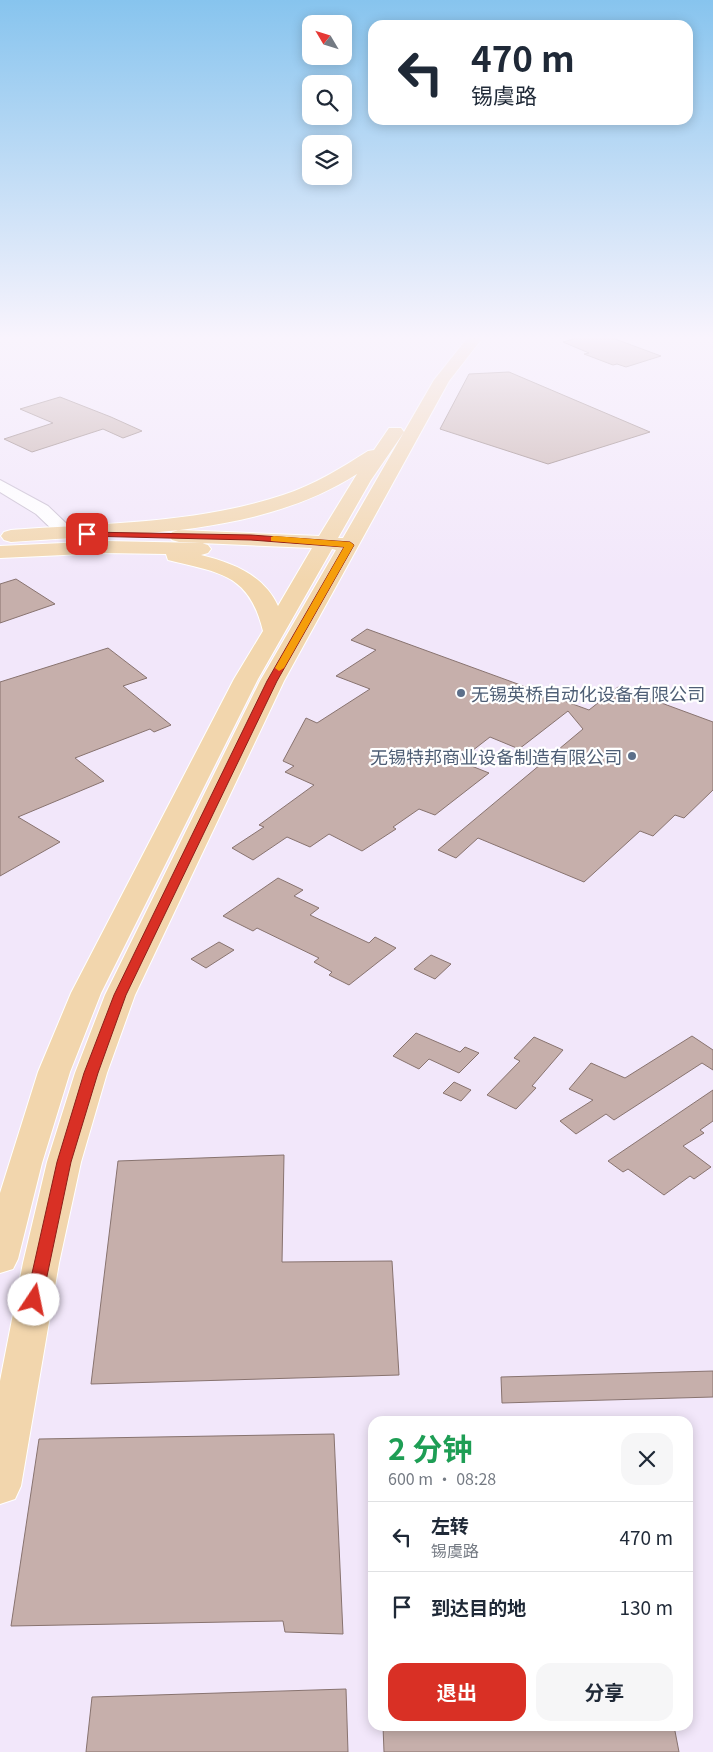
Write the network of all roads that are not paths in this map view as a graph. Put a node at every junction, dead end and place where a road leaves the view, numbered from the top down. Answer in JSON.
{"nodes":[{"id":1,"x":412,"y":418,"type":"edge"},
{"id":2,"x":413,"y":418,"type":"edge"},
{"id":3,"x":410,"y":422,"type":"junction"},
{"id":4,"x":383,"y":448,"type":"junction"},
{"id":5,"x":0,"y":485,"type":"edge"},
{"id":6,"x":64,"y":531,"type":"junction"},
{"id":7,"x":4,"y":542,"type":"edge"},
{"id":8,"x":36,"y":550,"type":"junction"},
{"id":9,"x":334,"y":550,"type":"junction"},
{"id":10,"x":274,"y":631,"type":"junction"},
{"id":11,"x":0,"y":1259,"type":"edge"},
{"id":12,"x":0,"y":1486,"type":"edge"}],
"edges":[{"from":1,"to":3,"type":"main road"},
{"from":2,"to":3,"type":"main road"},
{"from":3,"to":4,"type":"main road"},
{"from":3,"to":9,"type":"main road"},
{"from":4,"to":6,"type":"main road"},
{"from":4,"to":9,"type":"main road"},
{"from":5,"to":6,"type":"street"},
{"from":6,"to":7,"type":"main road"},
{"from":7,"to":8,"type":"main road"},
{"from":7,"to":9,"type":"main road"},
{"from":8,"to":9,"type":"main road"},
{"from":8,"to":10,"type":"main road"},
{"from":9,"to":10,"type":"main road"},
{"from":9,"to":12,"type":"main road"},
{"from":10,"to":11,"type":"main road"}]}
